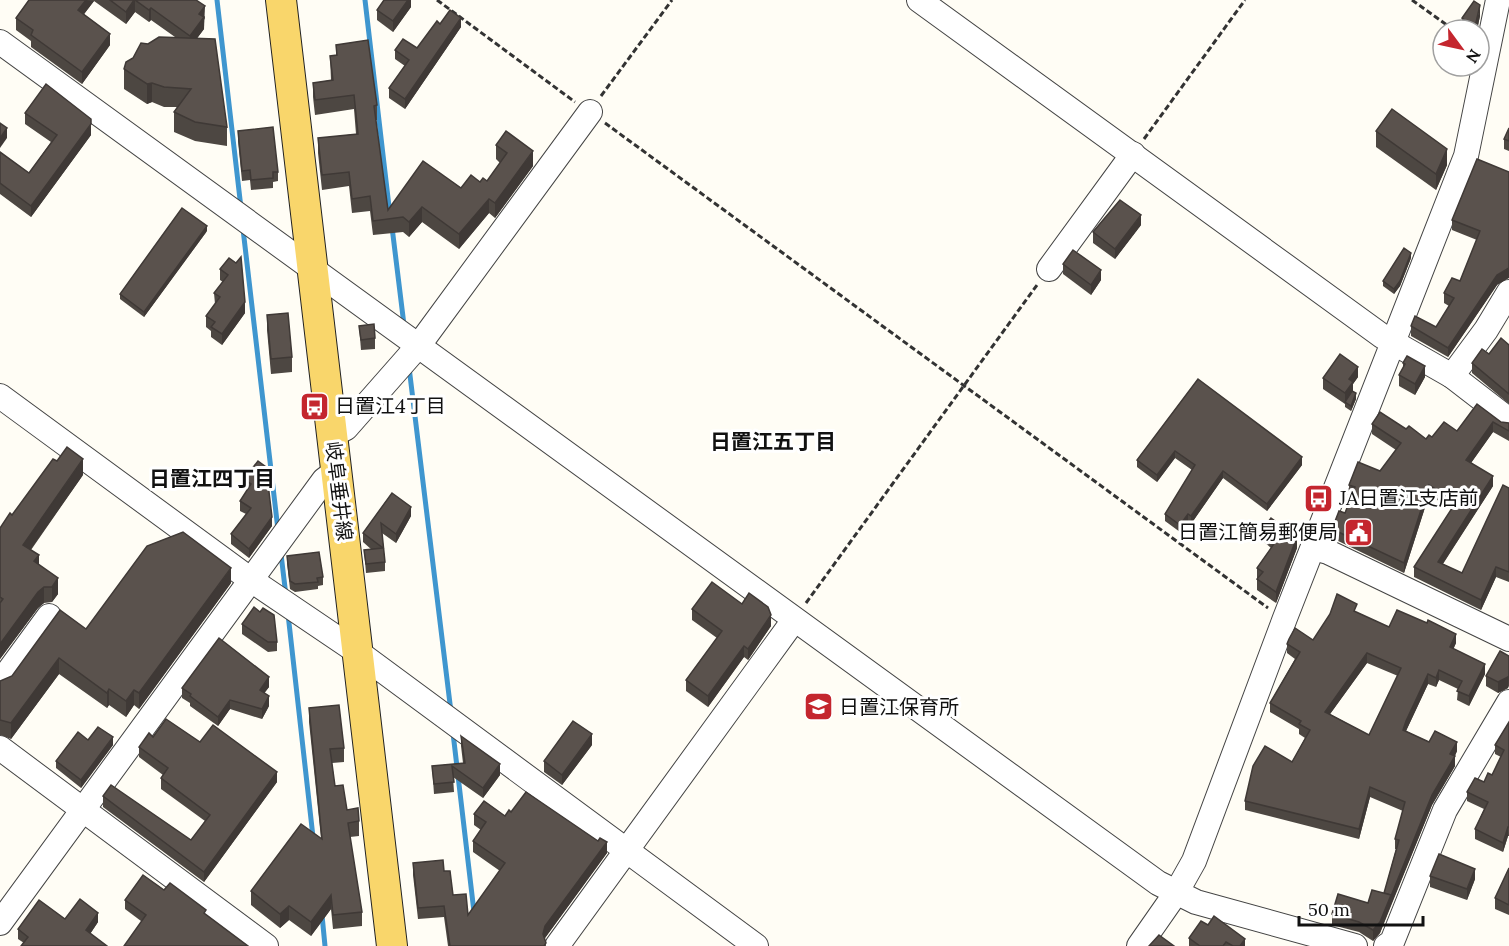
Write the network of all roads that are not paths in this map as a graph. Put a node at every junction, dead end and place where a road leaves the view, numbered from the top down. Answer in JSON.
{"nodes":[{"id":1,"x":281,"y":0,"type":"edge"},
{"id":2,"x":920,"y":0,"type":"edge"},
{"id":3,"x":1501,"y":7,"type":"edge"},
{"id":4,"x":0,"y":42,"type":"edge"},
{"id":5,"x":590,"y":112,"type":"road end"},
{"id":6,"x":1133,"y":154,"type":"junction"},
{"id":7,"x":1049,"y":269,"type":"road end"},
{"id":8,"x":314,"y":272,"type":"junction"},
{"id":9,"x":1509,"y":291,"type":"edge"},
{"id":10,"x":1393,"y":342,"type":"junction"},
{"id":11,"x":419,"y":345,"type":"junction"},
{"id":12,"x":1452,"y":376,"type":"junction"},
{"id":13,"x":0,"y":396,"type":"edge"},
{"id":14,"x":1509,"y":420,"type":"edge"},
{"id":15,"x":332,"y":435,"type":"junction"},
{"id":16,"x":336,"y":471,"type":"junction"},
{"id":17,"x":1314,"y":548,"type":"junction"},
{"id":18,"x":251,"y":580,"type":"junction"},
{"id":19,"x":49,"y":616,"type":"dead end"},
{"id":20,"x":794,"y":620,"type":"junction"},
{"id":21,"x":1509,"y":639,"type":"edge"},
{"id":22,"x":359,"y":653,"type":"junction"},
{"id":23,"x":0,"y":683,"type":"edge"},
{"id":24,"x":1509,"y":702,"type":"edge"},
{"id":25,"x":0,"y":748,"type":"edge"},
{"id":26,"x":82,"y":810,"type":"junction"},
{"id":27,"x":625,"y":850,"type":"junction"},
{"id":28,"x":1176,"y":893,"type":"junction"},
{"id":29,"x":0,"y":923,"type":"edge"},
{"id":30,"x":266,"y":946,"type":"edge"},
{"id":31,"x":392,"y":946,"type":"edge"},
{"id":32,"x":557,"y":946,"type":"edge"},
{"id":33,"x":756,"y":946,"type":"edge"},
{"id":34,"x":1139,"y":946,"type":"edge"},
{"id":35,"x":1355,"y":946,"type":"edge"},
{"id":36,"x":1386,"y":946,"type":"edge"}],
"edges":[{"from":1,"to":8,"type":"main road","name":"岐阜垂井線"},
{"from":2,"to":6,"type":"street"},
{"from":3,"to":10,"type":"street"},
{"from":4,"to":8,"type":"street"},
{"from":5,"to":11,"type":"street"},
{"from":6,"to":7,"type":"street"},
{"from":6,"to":10,"type":"street"},
{"from":8,"to":11,"type":"street"},
{"from":8,"to":15,"type":"main road","name":"岐阜垂井線"},
{"from":9,"to":12,"type":"street"},
{"from":10,"to":12,"type":"street"},
{"from":10,"to":17,"type":"street"},
{"from":11,"to":15,"type":"street"},
{"from":11,"to":20,"type":"street"},
{"from":12,"to":14,"type":"street"},
{"from":13,"to":18,"type":"street"},
{"from":15,"to":16,"type":"main road","name":"岐阜垂井線"},
{"from":16,"to":18,"type":"street"},
{"from":16,"to":22,"type":"main road","name":"岐阜垂井線"},
{"from":17,"to":21,"type":"street"},
{"from":17,"to":28,"type":"street"},
{"from":18,"to":22,"type":"street"},
{"from":18,"to":26,"type":"street"},
{"from":19,"to":23,"type":"street"},
{"from":20,"to":27,"type":"street"},
{"from":20,"to":28,"type":"street"},
{"from":22,"to":27,"type":"street"},
{"from":22,"to":31,"type":"main road","name":"岐阜垂井線"},
{"from":24,"to":36,"type":"street"},
{"from":25,"to":26,"type":"street"},
{"from":26,"to":29,"type":"street"},
{"from":26,"to":30,"type":"street"},
{"from":27,"to":32,"type":"street"},
{"from":27,"to":33,"type":"street"},
{"from":28,"to":34,"type":"street"},
{"from":28,"to":35,"type":"street"}]}
